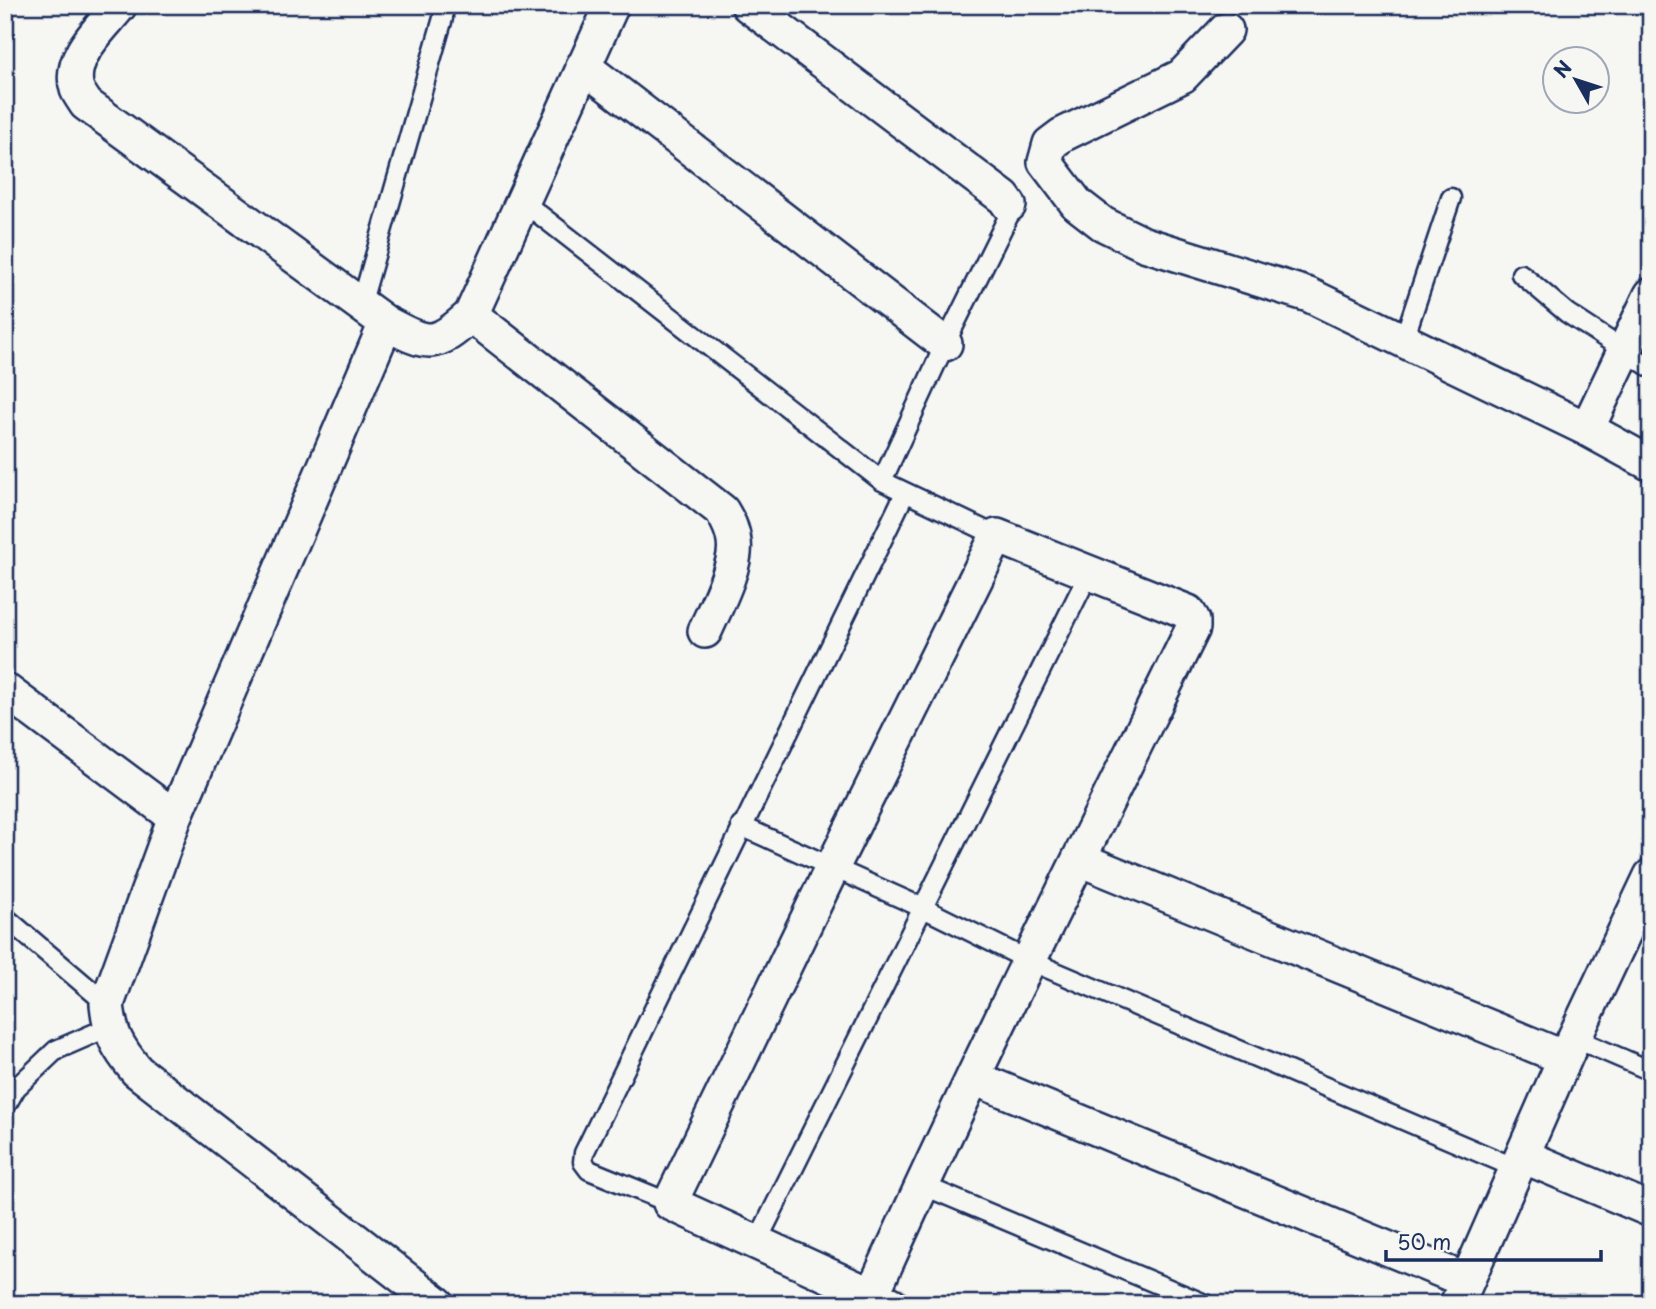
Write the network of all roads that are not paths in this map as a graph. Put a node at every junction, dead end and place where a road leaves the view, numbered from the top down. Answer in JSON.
{"nodes":[{"id":1,"x":120,"y":5,"type":"edge"},
{"id":2,"x":443,"y":5,"type":"edge"},
{"id":3,"x":612,"y":5,"type":"edge"},
{"id":4,"x":748,"y":5,"type":"edge"},
{"id":5,"x":1226,"y":30,"type":"dead end"},
{"id":6,"x":583,"y":66,"type":"junction"},
{"id":7,"x":1451,"y":198,"type":"dead end"},
{"id":8,"x":522,"y":201,"type":"junction"},
{"id":9,"x":1009,"y":205,"type":"joint"},
{"id":10,"x":1521,"y":274,"type":"dead end"},
{"id":11,"x":1651,"y":295,"type":"edge"},
{"id":12,"x":373,"y":314,"type":"junction"},
{"id":13,"x":471,"y":315,"type":"junction"},
{"id":14,"x":1403,"y":342,"type":"junction"},
{"id":15,"x":945,"y":344,"type":"junction"},
{"id":16,"x":1638,"y":360,"type":"edge"},
{"id":17,"x":1598,"y":406,"type":"junction"},
{"id":18,"x":1651,"y":464,"type":"edge"},
{"id":19,"x":882,"y":481,"type":"junction"},
{"id":20,"x":905,"y":493,"type":"junction"},
{"id":21,"x":997,"y":536,"type":"junction"},
{"id":22,"x":1089,"y":573,"type":"junction"},
{"id":23,"x":705,"y":631,"type":"dead end"},
{"id":24,"x":5,"y":690,"type":"edge"},
{"id":25,"x":176,"y":817,"type":"junction"},
{"id":26,"x":741,"y":826,"type":"junction"},
{"id":27,"x":1079,"y":859,"type":"junction"},
{"id":28,"x":832,"y":868,"type":"junction"},
{"id":29,"x":1651,"y":876,"type":"edge"},
{"id":30,"x":923,"y":908,"type":"junction"},
{"id":31,"x":5,"y":917,"type":"edge"},
{"id":32,"x":1638,"y":936,"type":"edge"},
{"id":33,"x":1028,"y":960,"type":"junction"},
{"id":34,"x":108,"y":1015,"type":"junction"},
{"id":35,"x":1570,"y":1048,"type":"junction"},
{"id":36,"x":1651,"y":1071,"type":"edge"},
{"id":37,"x":974,"y":1078,"type":"junction"},
{"id":38,"x":5,"y":1107,"type":"edge"},
{"id":39,"x":1521,"y":1162,"type":"junction"},
{"id":40,"x":922,"y":1185,"type":"junction"},
{"id":41,"x":670,"y":1203,"type":"junction"},
{"id":42,"x":1651,"y":1210,"type":"edge"},
{"id":43,"x":757,"y":1242,"type":"junction"},
{"id":44,"x":1462,"y":1292,"type":"edge"},
{"id":45,"x":882,"y":1299,"type":"edge"},
{"id":46,"x":438,"y":1304,"type":"edge"},
{"id":47,"x":1205,"y":1304,"type":"edge"}],
"edges":[{"from":1,"to":12,"type":"street"},
{"from":2,"to":12,"type":"lane"},
{"from":3,"to":6,"type":"street"},
{"from":4,"to":9,"type":"street"},
{"from":5,"to":14,"type":"street"},
{"from":6,"to":8,"type":"street"},
{"from":6,"to":15,"type":"street"},
{"from":7,"to":14,"type":"lane"},
{"from":8,"to":13,"type":"street"},
{"from":8,"to":19,"type":"lane"},
{"from":9,"to":15,"type":"lane"},
{"from":10,"to":16,"type":"lane"},
{"from":11,"to":16,"type":"street"},
{"from":12,"to":13,"type":"street"},
{"from":12,"to":25,"type":"street"},
{"from":13,"to":23,"type":"street"},
{"from":14,"to":17,"type":"street"},
{"from":15,"to":19,"type":"lane"},
{"from":16,"to":17,"type":"street"},
{"from":17,"to":18,"type":"street"},
{"from":19,"to":20,"type":"lane"},
{"from":20,"to":21,"type":"lane"},
{"from":20,"to":26,"type":"lane"},
{"from":21,"to":22,"type":"street"},
{"from":21,"to":28,"type":"street"},
{"from":22,"to":27,"type":"street"},
{"from":22,"to":30,"type":"lane"},
{"from":24,"to":25,"type":"street"},
{"from":25,"to":34,"type":"street"},
{"from":26,"to":28,"type":"lane"},
{"from":26,"to":41,"type":"lane"},
{"from":27,"to":33,"type":"street"},
{"from":27,"to":35,"type":"street"},
{"from":28,"to":30,"type":"lane"},
{"from":28,"to":41,"type":"street"},
{"from":29,"to":32,"type":"street"},
{"from":30,"to":33,"type":"lane"},
{"from":30,"to":43,"type":"lane"},
{"from":31,"to":34,"type":"lane"},
{"from":32,"to":35,"type":"street"},
{"from":33,"to":37,"type":"street"},
{"from":33,"to":39,"type":"lane"},
{"from":34,"to":38,"type":"lane"},
{"from":34,"to":46,"type":"street"},
{"from":35,"to":36,"type":"lane"},
{"from":35,"to":39,"type":"street"},
{"from":37,"to":40,"type":"street"},
{"from":37,"to":44,"type":"street"},
{"from":39,"to":42,"type":"street"},
{"from":39,"to":44,"type":"street"},
{"from":40,"to":45,"type":"street"},
{"from":40,"to":47,"type":"lane"},
{"from":41,"to":43,"type":"street"},
{"from":43,"to":45,"type":"street"}]}
